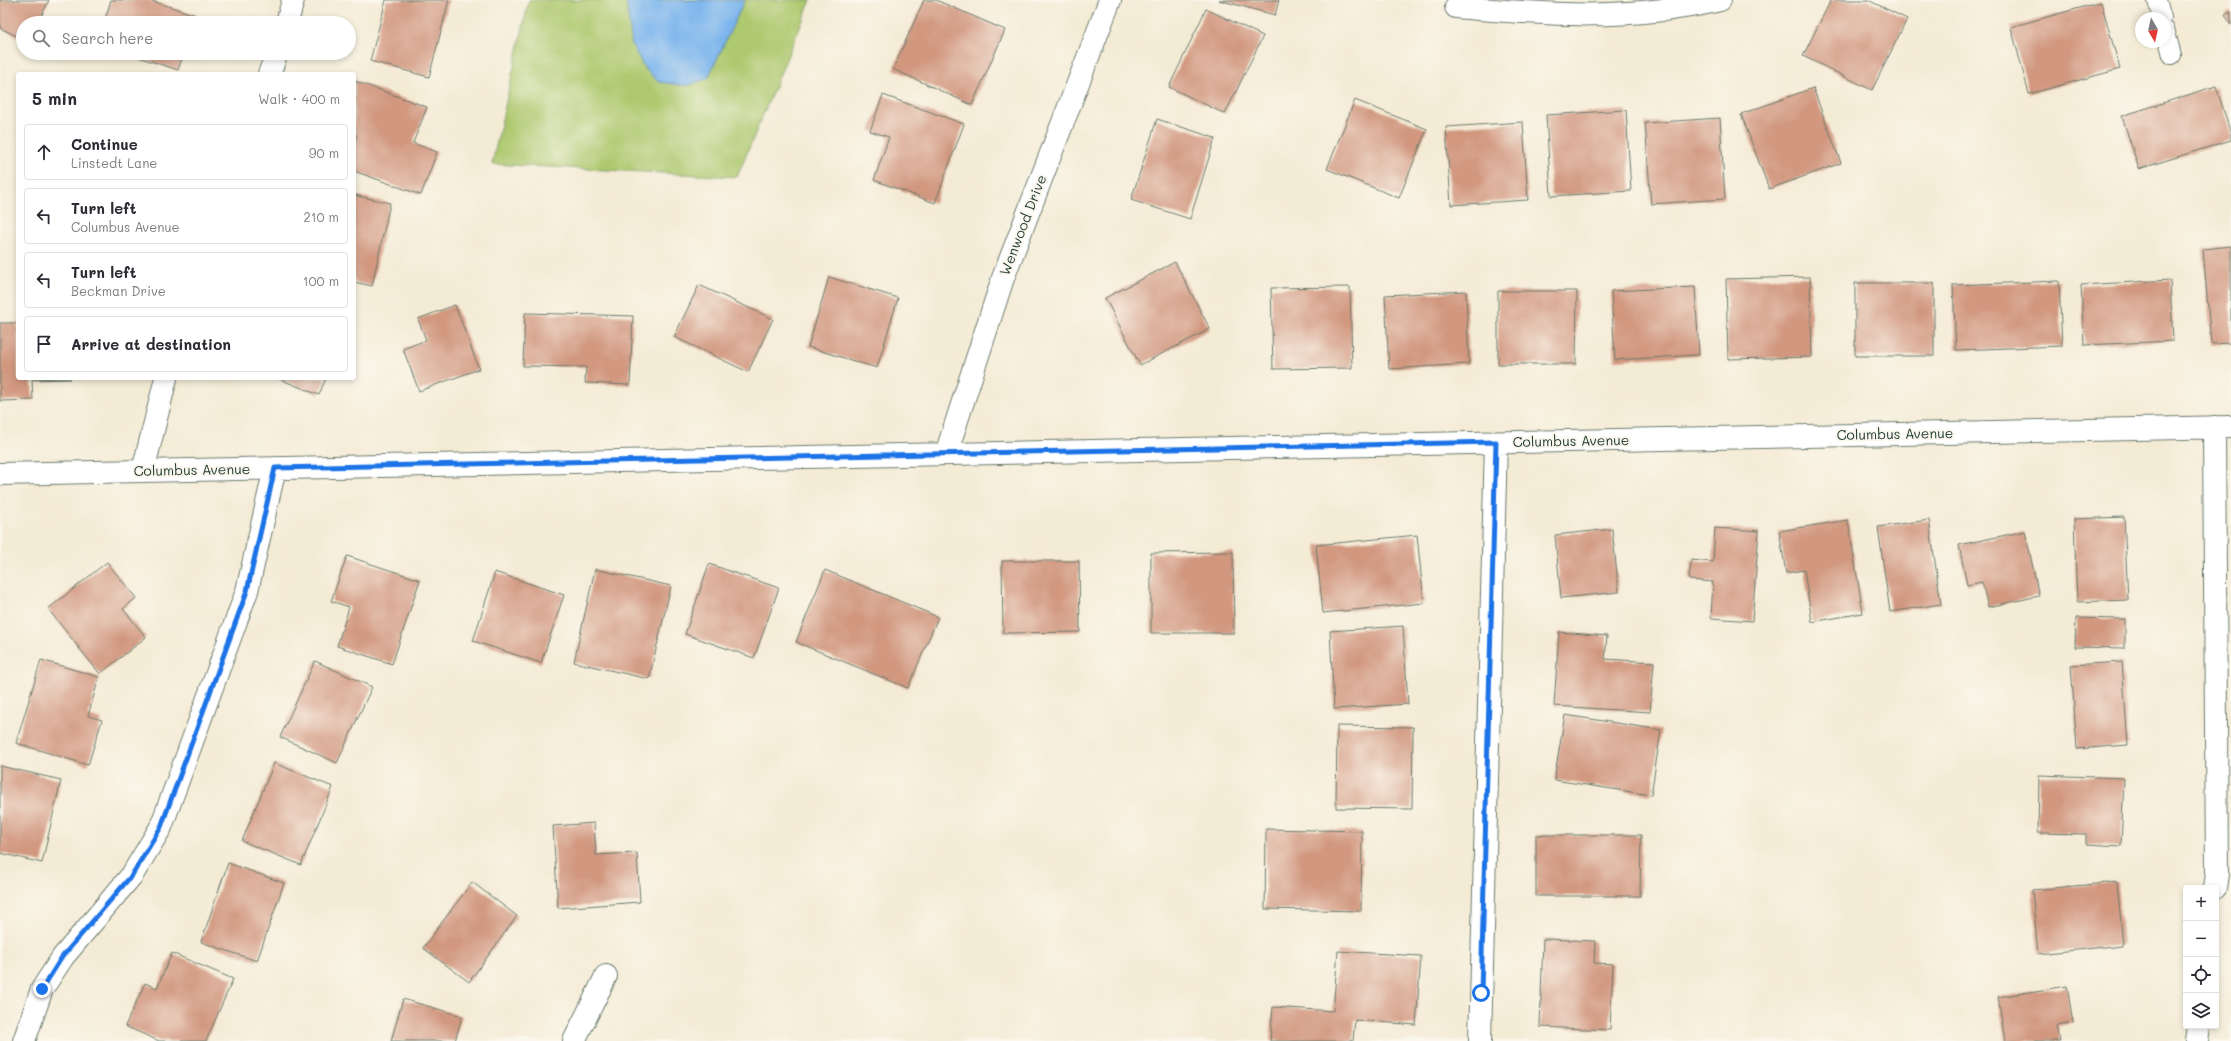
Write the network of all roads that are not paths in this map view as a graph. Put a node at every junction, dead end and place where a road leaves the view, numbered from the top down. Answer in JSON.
{"nodes":[{"id":1,"x":293,"y":0,"type":"edge"},
{"id":2,"x":1110,"y":0,"type":"edge"},
{"id":3,"x":1720,"y":0,"type":"edge"},
{"id":4,"x":2157,"y":0,"type":"edge"},
{"id":5,"x":1456,"y":7,"type":"dead end"},
{"id":6,"x":2160,"y":12,"type":"edge"},
{"id":7,"x":289,"y":16,"type":"edge"},
{"id":8,"x":2170,"y":48,"type":"edge"},
{"id":9,"x":2172,"y":55,"type":"dead end"},
{"id":10,"x":274,"y":60,"type":"edge"},
{"id":11,"x":270,"y":72,"type":"edge"},
{"id":12,"x":166,"y":380,"type":"edge"},
{"id":13,"x":2222,"y":427,"type":"edge"},
{"id":14,"x":1496,"y":442,"type":"junction"},
{"id":15,"x":946,"y":454,"type":"junction"},
{"id":16,"x":275,"y":468,"type":"junction"},
{"id":17,"x":143,"y":471,"type":"junction"},
{"id":18,"x":0,"y":474,"type":"edge"},
{"id":19,"x":2215,"y":885,"type":"edge"},
{"id":20,"x":606,"y":976,"type":"dead end"},
{"id":21,"x":2199,"y":1029,"type":"edge"},
{"id":22,"x":24,"y":1041,"type":"edge"},
{"id":23,"x":574,"y":1041,"type":"edge"},
{"id":24,"x":1480,"y":1041,"type":"edge"},
{"id":25,"x":2197,"y":1041,"type":"edge"}],
"edges":[{"from":1,"to":7,"type":"street"},
{"from":2,"to":15,"type":"street","name":"Wenwood Drive"},
{"from":3,"to":5,"type":"street"},
{"from":4,"to":6,"type":"lane"},
{"from":8,"to":9,"type":"lane"},
{"from":10,"to":11,"type":"street"},
{"from":12,"to":17,"type":"street"},
{"from":13,"to":14,"type":"street","name":"Columbus Avenue"},
{"from":13,"to":19,"type":"street"},
{"from":14,"to":15,"type":"street","name":"Columbus Avenue"},
{"from":14,"to":24,"type":"street"},
{"from":15,"to":16,"type":"street","name":"Columbus Avenue"},
{"from":16,"to":17,"type":"street","name":"Columbus Avenue"},
{"from":16,"to":22,"type":"street"},
{"from":17,"to":18,"type":"street","name":"Columbus Avenue"},
{"from":20,"to":23,"type":"street"},
{"from":21,"to":25,"type":"street"}]}
